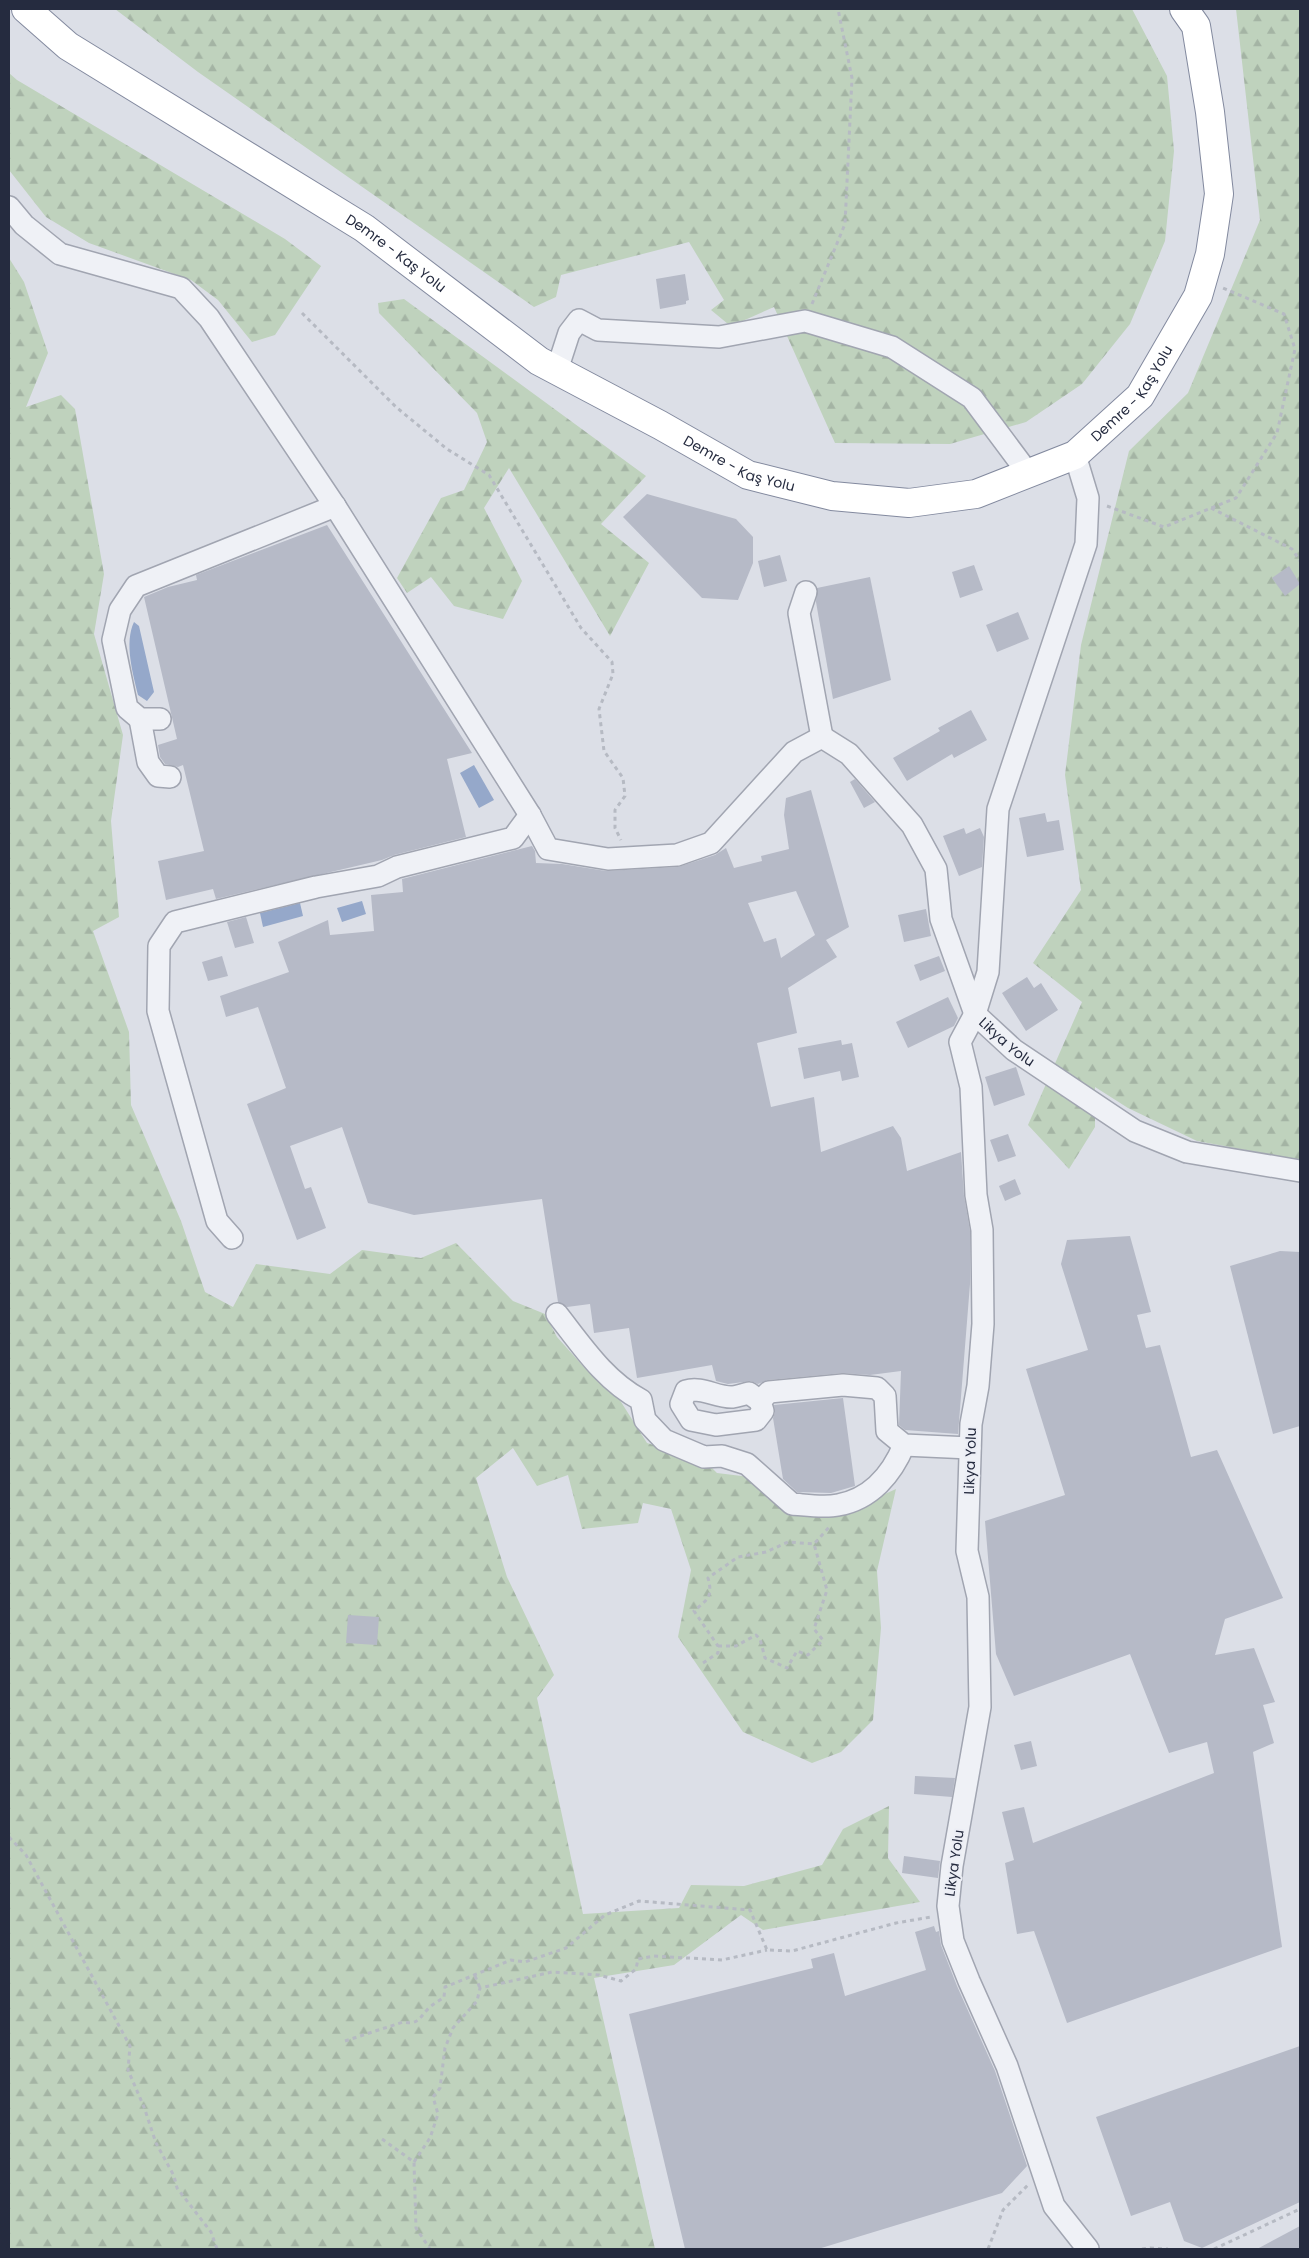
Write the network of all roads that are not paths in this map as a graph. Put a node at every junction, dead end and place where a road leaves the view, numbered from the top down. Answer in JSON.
{"nodes":[{"id":1,"x":26,"y":9,"type":"edge"},
{"id":2,"x":1184,"y":9,"type":"edge"},
{"id":3,"x":9,"y":207,"type":"edge"},
{"id":4,"x":557,"y":370,"type":"junction"},
{"id":5,"x":1075,"y":455,"type":"junction"},
{"id":6,"x":1028,"y":473,"type":"junction"},
{"id":7,"x":335,"y":506,"type":"junction"},
{"id":8,"x":806,"y":592,"type":"dead end"},
{"id":9,"x":822,"y":736,"type":"junction"},
{"id":10,"x":170,"y":777,"type":"dead end"},
{"id":11,"x":530,"y":815,"type":"junction"},
{"id":12,"x":975,"y":1014,"type":"junction"},
{"id":13,"x":1300,"y":1171,"type":"edge"},
{"id":14,"x":232,"y":1238,"type":"dead end"},
{"id":15,"x":557,"y":1314,"type":"dead end"},
{"id":16,"x":760,"y":1400,"type":"dead end"},
{"id":17,"x":904,"y":1445,"type":"junction"},
{"id":18,"x":970,"y":1448,"type":"junction"},
{"id":19,"x":1088,"y":2249,"type":"edge"}],
"edges":[{"from":1,"to":4,"type":"highway","name":"Demre - Kaş Yolu"},
{"from":2,"to":5,"type":"highway","name":"Demre - Kaş Yolu"},
{"from":3,"to":7,"type":"street"},
{"from":4,"to":6,"type":"highway","name":"Demre - Kaş Yolu"},
{"from":4,"to":6,"type":"street"},
{"from":5,"to":6,"type":"highway","name":"Demre - Kaş Yolu"},
{"from":5,"to":12,"type":"street"},
{"from":7,"to":10,"type":"street"},
{"from":7,"to":11,"type":"street"},
{"from":8,"to":9,"type":"street"},
{"from":9,"to":11,"type":"street"},
{"from":9,"to":12,"type":"street"},
{"from":11,"to":14,"type":"street"},
{"from":12,"to":13,"type":"street","name":"Likya Yolu"},
{"from":12,"to":18,"type":"street","name":"Likya Yolu"},
{"from":15,"to":17,"type":"street"},
{"from":16,"to":17,"type":"street"},
{"from":17,"to":18,"type":"street"},
{"from":18,"to":19,"type":"street","name":"Likya Yolu"}]}
